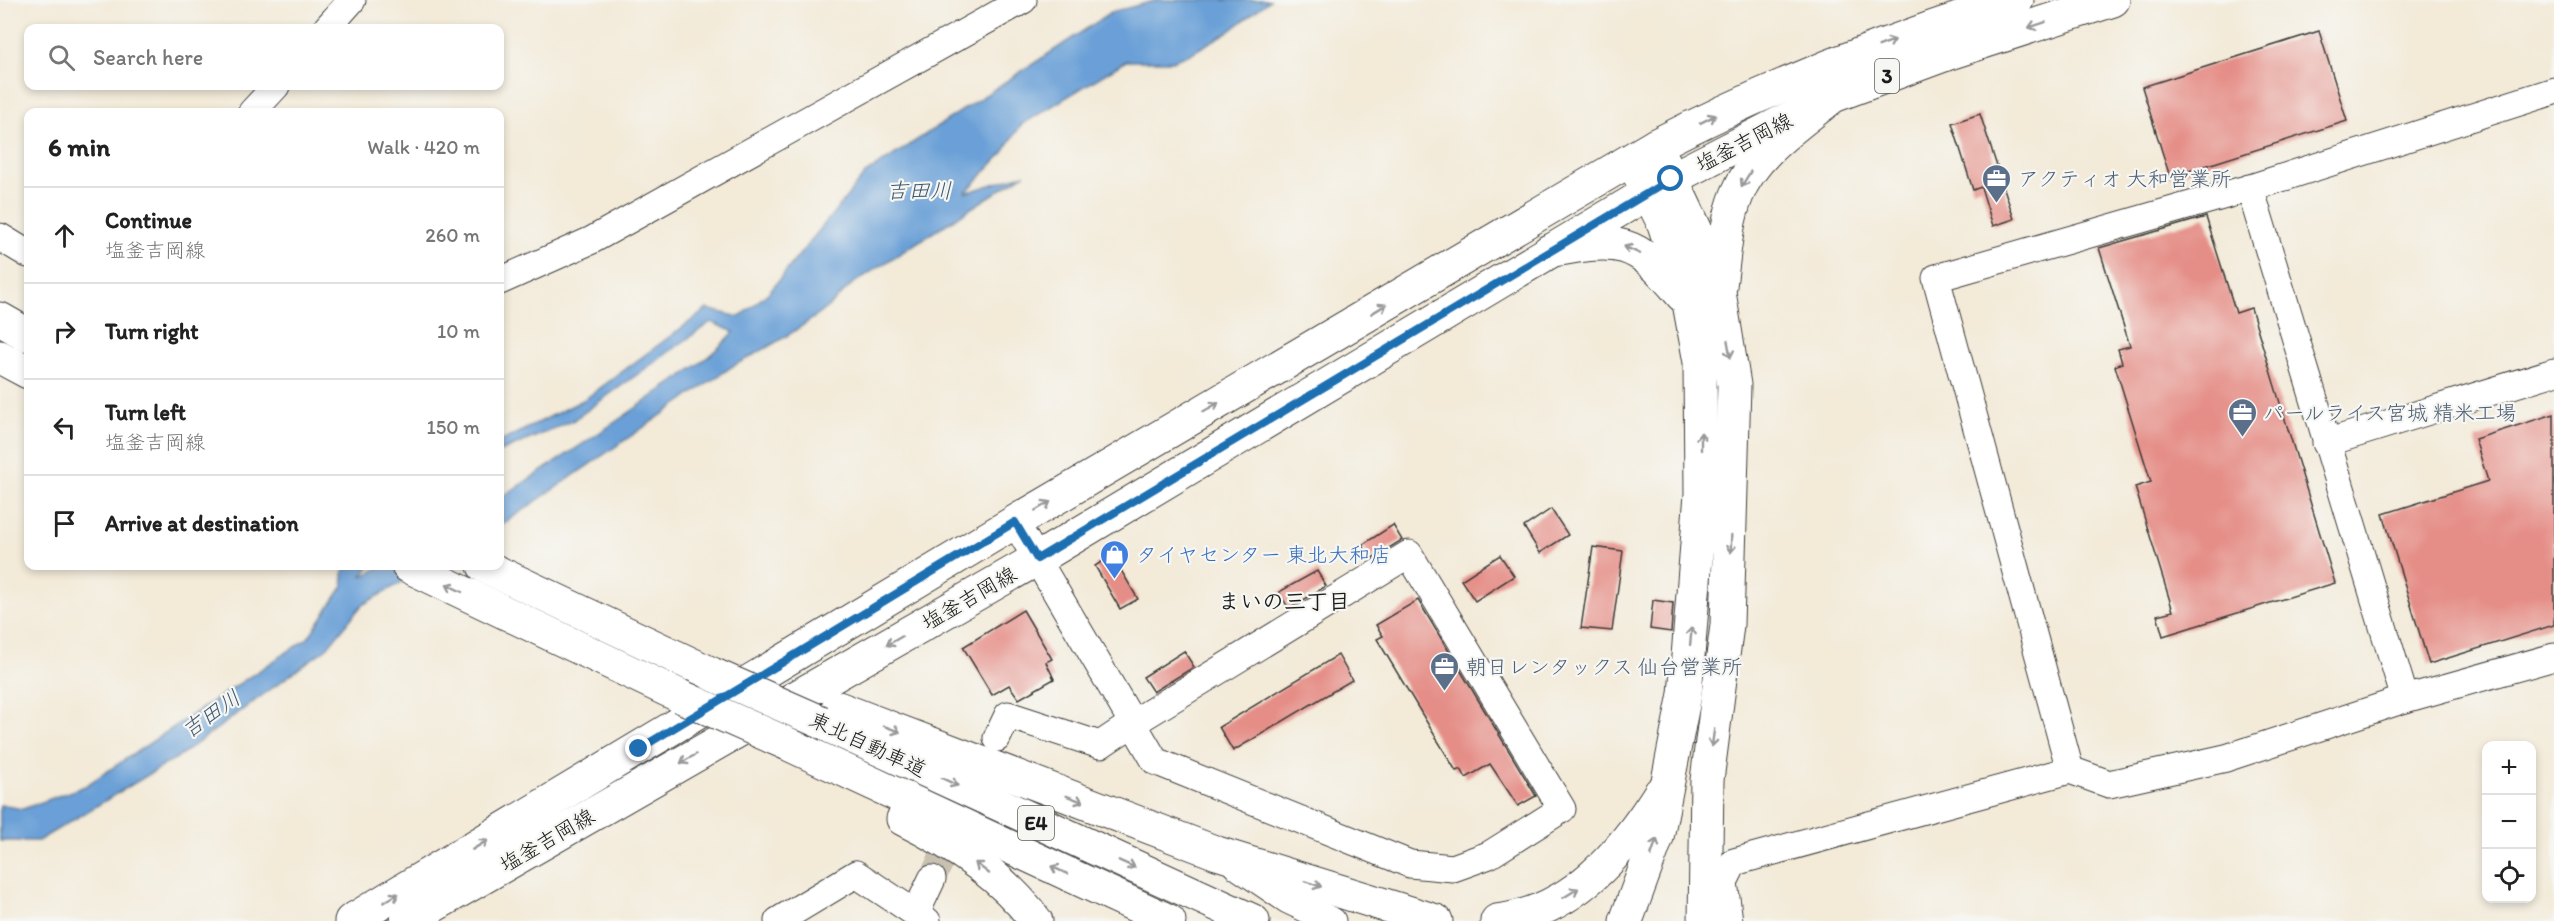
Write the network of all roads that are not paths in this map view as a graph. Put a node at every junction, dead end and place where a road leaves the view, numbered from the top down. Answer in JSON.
{"nodes":[{"id":1,"x":352,"y":0,"type":"edge"},
{"id":2,"x":1023,"y":0,"type":"edge"},
{"id":3,"x":2017,"y":0,"type":"edge"},
{"id":4,"x":2113,"y":0,"type":"edge"},
{"id":5,"x":331,"y":24,"type":"edge"},
{"id":6,"x":272,"y":90,"type":"edge"},
{"id":7,"x":2554,"y":91,"type":"edge"},
{"id":8,"x":1833,"y":96,"type":"junction"},
{"id":9,"x":256,"y":108,"type":"edge"},
{"id":10,"x":1644,"y":153,"type":"junction"},
{"id":11,"x":1660,"y":186,"type":"junction"},
{"id":12,"x":2250,"y":188,"type":"junction"},
{"id":13,"x":0,"y":237,"type":"edge"},
{"id":14,"x":1549,"y":251,"type":"junction"},
{"id":15,"x":24,"y":252,"type":"edge"},
{"id":16,"x":504,"y":279,"type":"edge"},
{"id":17,"x":1719,"y":292,"type":"junction"},
{"id":18,"x":1689,"y":303,"type":"junction"},
{"id":19,"x":0,"y":319,"type":"edge"},
{"id":20,"x":24,"y":332,"type":"edge"},
{"id":21,"x":0,"y":357,"type":"edge"},
{"id":22,"x":24,"y":370,"type":"edge"},
{"id":23,"x":2554,"y":372,"type":"edge"},
{"id":24,"x":2326,"y":443,"type":"junction"},
{"id":25,"x":1015,"y":522,"type":"junction"},
{"id":26,"x":1037,"y":559,"type":"junction"},
{"id":27,"x":416,"y":570,"type":"edge"},
{"id":28,"x":493,"y":570,"type":"edge"},
{"id":29,"x":2554,"y":657,"type":"edge"},
{"id":30,"x":2405,"y":699,"type":"junction"},
{"id":31,"x":829,"y":715,"type":"junction"},
{"id":32,"x":1133,"y":723,"type":"junction"},
{"id":33,"x":997,"y":738,"type":"dead end"},
{"id":34,"x":776,"y":748,"type":"junction"},
{"id":35,"x":2070,"y":770,"type":"junction"},
{"id":36,"x":1670,"y":777,"type":"junction"},
{"id":37,"x":1707,"y":780,"type":"junction"},
{"id":38,"x":1217,"y":853,"type":"junction"},
{"id":39,"x":932,"y":879,"type":"tunnel mouth"},
{"id":40,"x":444,"y":898,"type":"edge"},
{"id":41,"x":1031,"y":914,"type":"edge"},
{"id":42,"x":921,"y":917,"type":"edge"},
{"id":43,"x":351,"y":921,"type":"edge"},
{"id":44,"x":407,"y":921,"type":"edge"},
{"id":45,"x":778,"y":921,"type":"edge"},
{"id":46,"x":1057,"y":921,"type":"edge"},
{"id":47,"x":1169,"y":921,"type":"edge"},
{"id":48,"x":1252,"y":921,"type":"edge"},
{"id":49,"x":1332,"y":921,"type":"edge"},
{"id":50,"x":1436,"y":921,"type":"edge"},
{"id":51,"x":1497,"y":921,"type":"edge"},
{"id":52,"x":1626,"y":921,"type":"edge"},
{"id":53,"x":1645,"y":921,"type":"edge"},
{"id":54,"x":1705,"y":921,"type":"edge"},
{"id":55,"x":1729,"y":921,"type":"edge"}],
"edges":[{"from":1,"to":5,"type":"street"},
{"from":2,"to":16,"type":"street"},
{"from":10,"to":3,"type":"main road","name":"塩釜吉岡線","number":"3","one_way":true},
{"from":4,"to":8,"type":"main road","name":"塩釜吉岡線","number":"3","one_way":true},
{"from":6,"to":9,"type":"street"},
{"from":7,"to":12,"type":"street"},
{"from":8,"to":11,"type":"main road","name":"塩釜吉岡線","number":"3"},
{"from":8,"to":17,"type":"main road","one_way":true},
{"from":10,"to":11,"type":"main road"},
{"from":25,"to":10,"type":"main road","name":"塩釜吉岡線","number":"3","one_way":true},
{"from":11,"to":14,"type":"main road","name":"塩釜吉岡線","number":"3"},
{"from":11,"to":17,"type":"main road"},
{"from":11,"to":18,"type":"main road"},
{"from":12,"to":24,"type":"street"},
{"from":12,"to":35,"type":"street"},
{"from":13,"to":15,"type":"street"},
{"from":18,"to":14,"type":"main road","one_way":true},
{"from":14,"to":26,"type":"main road","name":"塩釜吉岡線","number":"3"},
{"from":17,"to":37,"type":"main road","one_way":true},
{"from":36,"to":18,"type":"main road","one_way":true},
{"from":19,"to":20,"type":"main road"},
{"from":21,"to":22,"type":"main road"},
{"from":23,"to":24,"type":"street"},
{"from":24,"to":30,"type":"street"},
{"from":25,"to":26,"type":"street"},
{"from":40,"to":25,"type":"main road","name":"塩釜吉岡線","number":"3","one_way":true},
{"from":26,"to":32,"type":"street"},
{"from":26,"to":40,"type":"main road","name":"塩釜吉岡線","number":"3","one_way":true},
{"from":34,"to":27,"type":"main road","name":"東北自動車道","number":"E4","one_way":true,"bridge":true},
{"from":28,"to":31,"type":"main road","name":"東北自動車道","number":"E4","bridge":true},
{"from":29,"to":30,"type":"street"},
{"from":30,"to":35,"type":"street"},
{"from":31,"to":38,"type":"main road","one_way":true},
{"from":31,"to":48,"type":"main road","name":"東北自動車道","number":"E4","one_way":true},
{"from":32,"to":32,"type":"street"},
{"from":32,"to":33,"type":"street"},
{"from":41,"to":34,"type":"main road","one_way":true},
{"from":47,"to":34,"type":"main road","name":"東北自動車道","number":"E4","one_way":true},
{"from":35,"to":55,"type":"street"},
{"from":51,"to":36,"type":"main road","one_way":true},
{"from":52,"to":36,"type":"main road","one_way":true},
{"from":37,"to":53,"type":"main road"},
{"from":37,"to":54,"type":"main road"},
{"from":38,"to":49,"type":"street"},
{"from":38,"to":50,"type":"main road","one_way":true},
{"from":39,"to":42,"type":"street"},
{"from":43,"to":40,"type":"main road","name":"塩釜吉岡線","number":"3","one_way":true},
{"from":40,"to":44,"type":"main road","name":"塩釜吉岡線","number":"3"},
{"from":41,"to":46,"type":"street"},
{"from":42,"to":45,"type":"street"}]}
